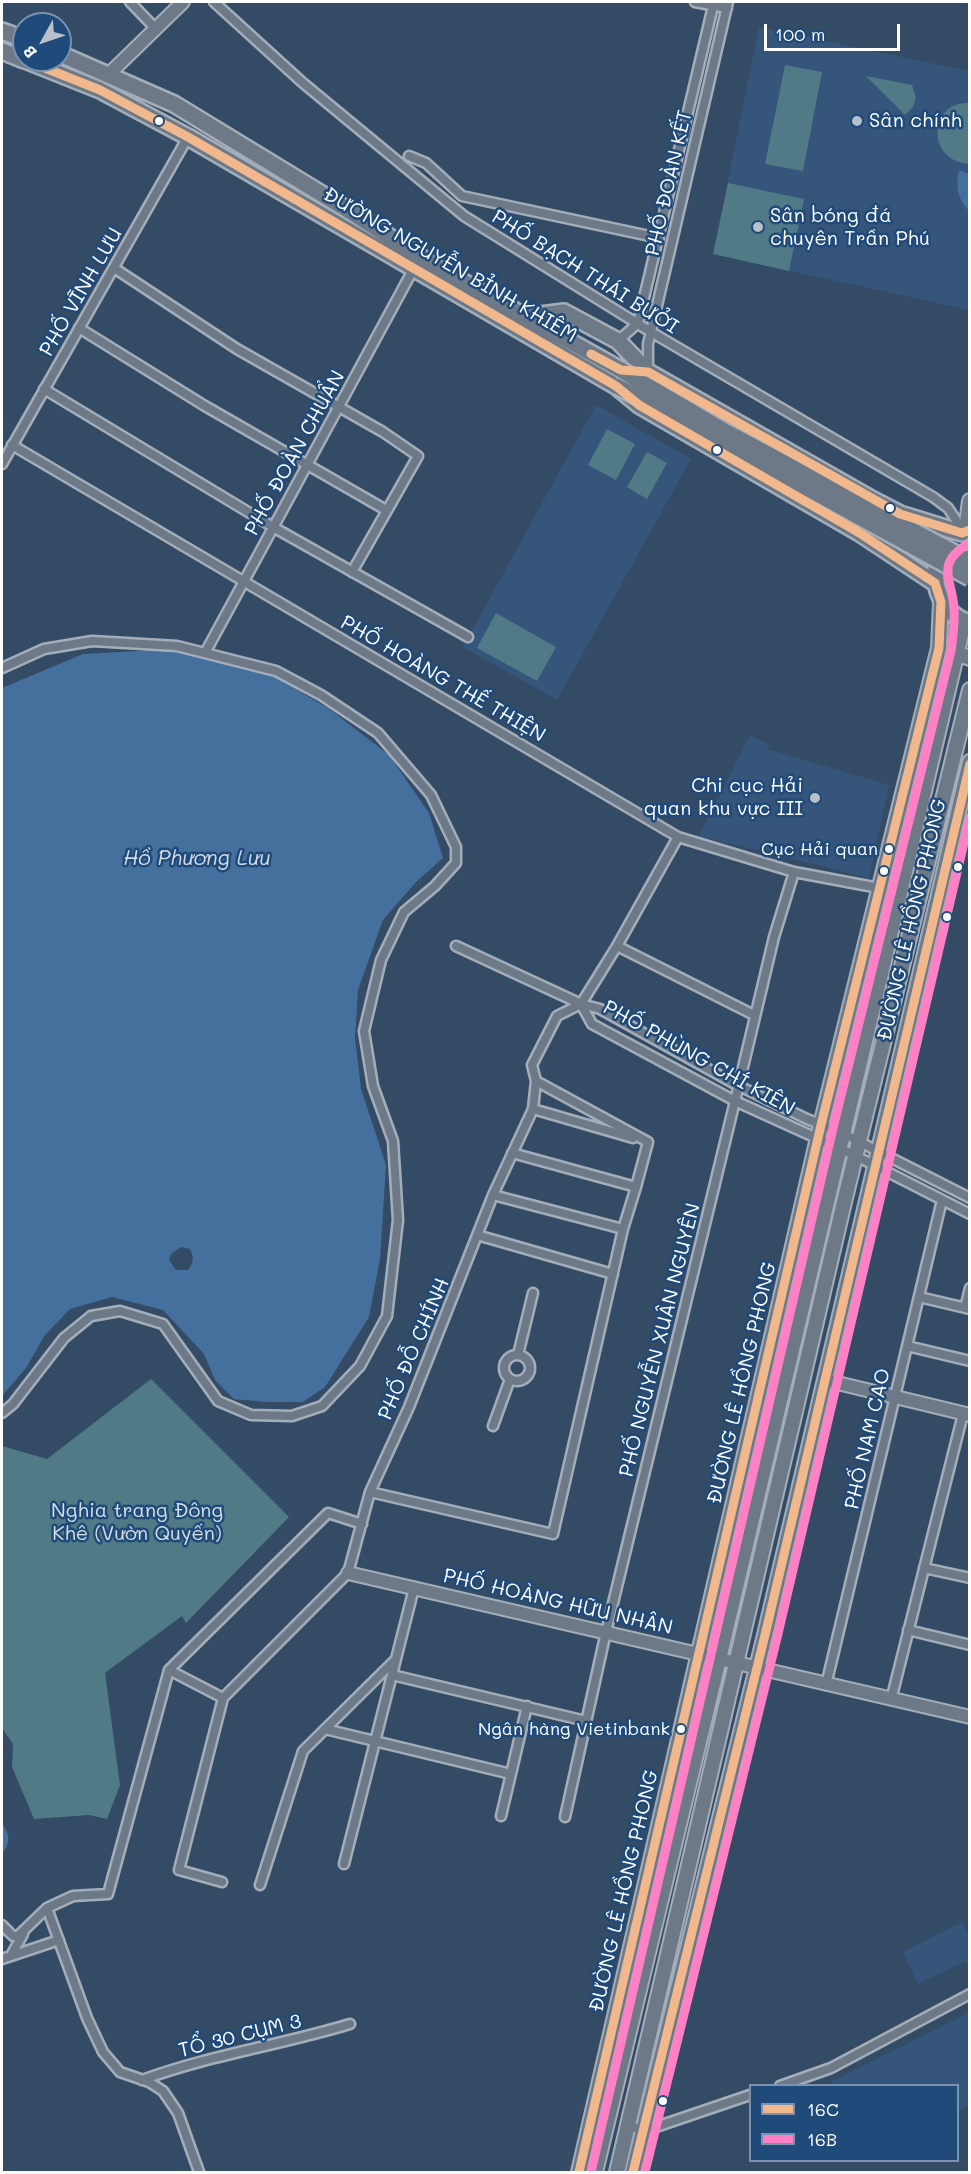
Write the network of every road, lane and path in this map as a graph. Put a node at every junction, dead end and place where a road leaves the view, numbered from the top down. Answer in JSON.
{"nodes":[{"id":1,"x":130,"y":2,"type":"edge"},
{"id":2,"x":183,"y":2,"type":"edge"},
{"id":3,"x":213,"y":2,"type":"edge"},
{"id":4,"x":695,"y":2,"type":"edge"},
{"id":5,"x":713,"y":3,"type":"edge"},
{"id":6,"x":727,"y":5,"type":"edge"},
{"id":7,"x":155,"y":28,"type":"junction"},
{"id":8,"x":72,"y":59,"type":"edge"},
{"id":9,"x":54,"y":72,"type":"edge"},
{"id":10,"x":109,"y":74,"type":"junction"},
{"id":11,"x":188,"y":137,"type":"junction"},
{"id":12,"x":409,"y":156,"type":"dead end"},
{"id":13,"x":659,"y":238,"type":"junction"},
{"id":14,"x":114,"y":268,"type":"junction"},
{"id":15,"x":414,"y":268,"type":"junction"},
{"id":16,"x":525,"y":317,"type":"junction"},
{"id":17,"x":638,"y":323,"type":"junction"},
{"id":18,"x":79,"y":328,"type":"junction"},
{"id":19,"x":651,"y":332,"type":"junction"},
{"id":20,"x":618,"y":341,"type":"junction"},
{"id":21,"x":621,"y":370,"type":"junction"},
{"id":22,"x":648,"y":372,"type":"junction"},
{"id":23,"x":616,"y":386,"type":"junction"},
{"id":24,"x":44,"y":389,"type":"junction"},
{"id":25,"x":339,"y":406,"type":"junction"},
{"id":26,"x":12,"y":446,"type":"junction"},
{"id":27,"x":308,"y":463,"type":"junction"},
{"id":28,"x":2,"y":464,"type":"edge"},
{"id":29,"x":873,"y":501,"type":"junction"},
{"id":30,"x":969,"y":501,"type":"edge"},
{"id":31,"x":386,"y":510,"type":"junction"},
{"id":32,"x":273,"y":527,"type":"junction"},
{"id":33,"x":858,"y":532,"type":"junction"},
{"id":34,"x":966,"y":532,"type":"edge"},
{"id":35,"x":969,"y":561,"type":"edge"},
{"id":36,"x":352,"y":573,"type":"junction"},
{"id":37,"x":969,"y":578,"type":"edge"},
{"id":38,"x":243,"y":583,"type":"junction"},
{"id":39,"x":935,"y":583,"type":"junction"},
{"id":40,"x":941,"y":602,"type":"junction"},
{"id":41,"x":967,"y":623,"type":"edge"},
{"id":42,"x":468,"y":637,"type":"dead end"},
{"id":43,"x":205,"y":653,"type":"junction"},
{"id":44,"x":969,"y":658,"type":"edge"},
{"id":45,"x":953,"y":661,"type":"junction"},
{"id":46,"x":2,"y":668,"type":"edge"},
{"id":47,"x":969,"y":690,"type":"edge"},
{"id":48,"x":969,"y":762,"type":"edge"},
{"id":49,"x":944,"y":791,"type":"junction"},
{"id":50,"x":962,"y":795,"type":"junction"},
{"id":51,"x":678,"y":837,"type":"junction"},
{"id":52,"x":794,"y":872,"type":"junction"},
{"id":53,"x":879,"y":888,"type":"junction"},
{"id":54,"x":456,"y":946,"type":"dead end"},
{"id":55,"x":617,"y":946,"type":"junction"},
{"id":56,"x":580,"y":1004,"type":"junction"},
{"id":57,"x":754,"y":1015,"type":"junction"},
{"id":58,"x":536,"y":1081,"type":"junction"},
{"id":59,"x":737,"y":1085,"type":"junction"},
{"id":60,"x":735,"y":1101,"type":"junction"},
{"id":61,"x":533,"y":1109,"type":"junction"},
{"id":62,"x":821,"y":1125,"type":"junction"},
{"id":63,"x":842,"y":1133,"type":"junction"},
{"id":64,"x":819,"y":1139,"type":"junction"},
{"id":65,"x":648,"y":1142,"type":"junction"},
{"id":66,"x":860,"y":1142,"type":"junction"},
{"id":67,"x":839,"y":1148,"type":"junction"},
{"id":68,"x":878,"y":1151,"type":"junction"},
{"id":69,"x":512,"y":1153,"type":"junction"},
{"id":70,"x":856,"y":1156,"type":"junction"},
{"id":71,"x":875,"y":1166,"type":"junction"},
{"id":72,"x":636,"y":1187,"type":"junction"},
{"id":73,"x":494,"y":1195,"type":"junction"},
{"id":74,"x":969,"y":1198,"type":"edge"},
{"id":75,"x":942,"y":1200,"type":"junction"},
{"id":76,"x":969,"y":1214,"type":"edge"},
{"id":77,"x":623,"y":1229,"type":"junction"},
{"id":78,"x":477,"y":1235,"type":"junction"},
{"id":79,"x":613,"y":1274,"type":"junction"},
{"id":80,"x":969,"y":1288,"type":"edge"},
{"id":81,"x":533,"y":1293,"type":"dead end"},
{"id":82,"x":919,"y":1297,"type":"junction"},
{"id":83,"x":967,"y":1308,"type":"edge"},
{"id":84,"x":907,"y":1346,"type":"junction"},
{"id":85,"x":518,"y":1355,"type":"junction"},
{"id":86,"x":969,"y":1361,"type":"edge"},
{"id":87,"x":510,"y":1379,"type":"junction"},
{"id":88,"x":825,"y":1380,"type":"junction"},
{"id":89,"x":895,"y":1397,"type":"junction"},
{"id":90,"x":2,"y":1413,"type":"edge"},
{"id":91,"x":966,"y":1415,"type":"edge"},
{"id":92,"x":493,"y":1426,"type":"dead end"},
{"id":93,"x":370,"y":1492,"type":"junction"},
{"id":94,"x":362,"y":1524,"type":"junction"},
{"id":95,"x":924,"y":1568,"type":"junction"},
{"id":96,"x":348,"y":1573,"type":"junction"},
{"id":97,"x":969,"y":1578,"type":"edge"},
{"id":98,"x":414,"y":1588,"type":"junction"},
{"id":99,"x":908,"y":1630,"type":"junction"},
{"id":100,"x":606,"y":1632,"type":"junction"},
{"id":101,"x":969,"y":1645,"type":"edge"},
{"id":102,"x":700,"y":1655,"type":"junction"},
{"id":103,"x":719,"y":1659,"type":"junction"},
{"id":104,"x":395,"y":1660,"type":"junction"},
{"id":105,"x":738,"y":1663,"type":"junction"},
{"id":106,"x":758,"y":1667,"type":"junction"},
{"id":107,"x":169,"y":1670,"type":"junction"},
{"id":108,"x":392,"y":1675,"type":"junction"},
{"id":109,"x":826,"y":1685,"type":"junction"},
{"id":110,"x":223,"y":1698,"type":"junction"},
{"id":111,"x":891,"y":1701,"type":"junction"},
{"id":112,"x":528,"y":1706,"type":"junction"},
{"id":113,"x":969,"y":1718,"type":"edge"},
{"id":114,"x":586,"y":1721,"type":"junction"},
{"id":115,"x":325,"y":1729,"type":"junction"},
{"id":116,"x":373,"y":1741,"type":"junction"},
{"id":117,"x":511,"y":1774,"type":"junction"},
{"id":118,"x":501,"y":1816,"type":"dead end"},
{"id":119,"x":565,"y":1817,"type":"dead end"},
{"id":120,"x":344,"y":1864,"type":"dead end"},
{"id":121,"x":222,"y":1882,"type":"dead end"},
{"id":122,"x":260,"y":1885,"type":"dead end"},
{"id":123,"x":47,"y":1908,"type":"junction"},
{"id":124,"x":2,"y":1925,"type":"edge"},
{"id":125,"x":23,"y":1934,"type":"junction"},
{"id":126,"x":60,"y":1940,"type":"junction"},
{"id":127,"x":12,"y":1954,"type":"junction"},
{"id":128,"x":2,"y":1959,"type":"edge"},
{"id":129,"x":969,"y":1995,"type":"edge"},
{"id":130,"x":350,"y":2024,"type":"dead end"},
{"id":131,"x":139,"y":2081,"type":"junction"},
{"id":132,"x":783,"y":2084,"type":"edge"},
{"id":133,"x":749,"y":2095,"type":"edge"},
{"id":134,"x":627,"y":2125,"type":"junction"},
{"id":135,"x":644,"y":2131,"type":"junction"},
{"id":136,"x":199,"y":2172,"type":"edge"},
{"id":137,"x":579,"y":2172,"type":"edge"},
{"id":138,"x":595,"y":2172,"type":"edge"},
{"id":139,"x":617,"y":2172,"type":"edge"},
{"id":140,"x":633,"y":2172,"type":"edge"}],
"edges":[{"from":1,"to":7,"type":"street"},
{"from":2,"to":7,"type":"street"},
{"from":3,"to":17,"type":"street","name":"PHỐ BẠCH THÁI BƯỞI"},
{"from":4,"to":5,"type":"street"},
{"from":5,"to":6,"type":"street"},
{"from":5,"to":13,"type":"street","name":"PHỐ ĐOÀN KẾT"},
{"from":6,"to":19,"type":"street","name":"PHỐ ĐOÀN KẾT"},
{"from":7,"to":10,"type":"street"},
{"from":8,"to":10,"type":"highway"},
{"from":9,"to":11,"type":"highway","name":"ĐƯỜNG NGUYỄN BỈNH KHIÊM"},
{"from":10,"to":16,"type":"highway"},
{"from":11,"to":14,"type":"street","name":"PHỐ VĨNH LƯU"},
{"from":11,"to":15,"type":"highway","name":"ĐƯỜNG NGUYỄN BỈNH KHIÊM"},
{"from":12,"to":13,"type":"street"},
{"from":13,"to":17,"type":"street","name":"PHỐ ĐOÀN KẾT"},
{"from":14,"to":18,"type":"street","name":"PHỐ VĨNH LƯU"},
{"from":14,"to":25,"type":"street"},
{"from":15,"to":23,"type":"highway","name":"ĐƯỜNG NGUYỄN BỈNH KHIÊM"},
{"from":15,"to":25,"type":"street","name":"PHỐ ĐOÀN CHUẨN"},
{"from":16,"to":20,"type":"highway"},
{"from":16,"to":21,"type":"highway"},
{"from":17,"to":19,"type":"street","name":"PHỐ BẠCH THÁI BƯỞI"},
{"from":17,"to":20,"type":"street"},
{"from":18,"to":24,"type":"street","name":"PHỐ VĨNH LƯU"},
{"from":18,"to":27,"type":"street"},
{"from":19,"to":22,"type":"street","name":"PHỐ ĐOÀN KẾT"},
{"from":19,"to":34,"type":"street","name":"PHỐ BẠCH THÁI BƯỞI"},
{"from":20,"to":22,"type":"highway"},
{"from":21,"to":22,"type":"highway"},
{"from":21,"to":35,"type":"highway","bridge":true},
{"from":22,"to":29,"type":"highway"},
{"from":23,"to":33,"type":"highway","name":"ĐƯỜNG NGUYỄN BỈNH KHIÊM"},
{"from":23,"to":37,"type":"highway","bridge":true},
{"from":24,"to":26,"type":"street","name":"PHỐ VĨNH LƯU"},
{"from":24,"to":32,"type":"street"},
{"from":25,"to":27,"type":"street","name":"PHỐ ĐOÀN CHUẨN"},
{"from":25,"to":31,"type":"street"},
{"from":26,"to":28,"type":"street","name":"PHỐ VĨNH LƯU"},
{"from":26,"to":38,"type":"street","name":"PHỐ HOÀNG THẾ THIỆN"},
{"from":27,"to":31,"type":"street"},
{"from":27,"to":32,"type":"street","name":"PHỐ ĐOÀN CHUẨN"},
{"from":29,"to":33,"type":"highway"},
{"from":29,"to":34,"type":"highway"},
{"from":30,"to":34,"type":"main road"},
{"from":31,"to":36,"type":"street"},
{"from":32,"to":36,"type":"street"},
{"from":32,"to":38,"type":"street","name":"PHỐ ĐOÀN CHUẨN"},
{"from":33,"to":39,"type":"highway","name":"ĐƯỜNG NGUYỄN BỈNH KHIÊM"},
{"from":34,"to":39,"type":"highway"},
{"from":36,"to":42,"type":"street"},
{"from":38,"to":43,"type":"street","name":"PHỐ ĐOÀN CHUẨN"},
{"from":38,"to":51,"type":"street","name":"PHỐ HOÀNG THẾ THIỆN"},
{"from":39,"to":40,"type":"highway"},
{"from":40,"to":41,"type":"highway"},
{"from":40,"to":53,"type":"main road","name":"ĐƯỜNG LÊ HỒNG PHONG"},
{"from":41,"to":45,"type":"main road","name":"ĐƯỜNG LÊ HỒNG PHONG"},
{"from":43,"to":46,"type":"street"},
{"from":43,"to":90,"type":"street"},
{"from":44,"to":45,"type":"main road"},
{"from":45,"to":63,"type":"main road","name":"ĐƯỜNG LÊ HỒNG PHONG"},
{"from":47,"to":49,"type":"main road","name":"ĐƯỜNG LÊ HỒNG PHONG"},
{"from":48,"to":50,"type":"main road","name":"ĐƯỜNG LÊ HỒNG PHONG"},
{"from":49,"to":50,"type":"main road"},
{"from":49,"to":66,"type":"main road","name":"ĐƯỜNG LÊ HỒNG PHONG"},
{"from":50,"to":68,"type":"main road","name":"ĐƯỜNG LÊ HỒNG PHONG"},
{"from":51,"to":52,"type":"street","name":"PHỐ HOÀNG THẾ THIỆN"},
{"from":51,"to":55,"type":"street","name":"PHỐ ĐỖ CHÍNH"},
{"from":52,"to":53,"type":"street","name":"PHỐ HOÀNG THẾ THIỆN"},
{"from":52,"to":57,"type":"street","name":"PHỐ NGUYỄN XUÂN NGUYÊN"},
{"from":53,"to":62,"type":"main road","name":"ĐƯỜNG LÊ HỒNG PHONG"},
{"from":54,"to":56,"type":"street","name":"PHỐ PHÙNG CHÍ KIÊN"},
{"from":55,"to":56,"type":"street","name":"PHỐ ĐỖ CHÍNH"},
{"from":55,"to":57,"type":"street"},
{"from":56,"to":58,"type":"street","name":"PHỐ ĐỖ CHÍNH"},
{"from":56,"to":59,"type":"street","name":"PHỐ PHÙNG CHÍ KIÊN"},
{"from":56,"to":60,"type":"street","name":"PHỐ PHÙNG CHÍ KIÊN"},
{"from":57,"to":59,"type":"street","name":"PHỐ NGUYỄN XUÂN NGUYÊN"},
{"from":58,"to":61,"type":"street","name":"PHỐ ĐỖ CHÍNH"},
{"from":58,"to":65,"type":"street"},
{"from":59,"to":60,"type":"street","name":"PHỐ NGUYỄN XUÂN NGUYÊN"},
{"from":59,"to":62,"type":"street","name":"PHỐ PHÙNG CHÍ KIÊN"},
{"from":60,"to":64,"type":"street","name":"PHỐ PHÙNG CHÍ KIÊN"},
{"from":60,"to":100,"type":"street","name":"PHỐ NGUYỄN XUÂN NGUYÊN"},
{"from":61,"to":65,"type":"street"},
{"from":61,"to":69,"type":"street","name":"PHỐ ĐỖ CHÍNH"},
{"from":62,"to":63,"type":"street","name":"PHỐ PHÙNG CHÍ KIÊN"},
{"from":62,"to":64,"type":"main road","name":"ĐƯỜNG LÊ HỒNG PHONG"},
{"from":63,"to":66,"type":"street","name":"PHỐ PHÙNG CHÍ KIÊN"},
{"from":63,"to":67,"type":"main road","name":"ĐƯỜNG LÊ HỒNG PHONG"},
{"from":64,"to":67,"type":"street","name":"PHỐ PHÙNG CHÍ KIÊN"},
{"from":64,"to":102,"type":"main road","name":"ĐƯỜNG LÊ HỒNG PHONG"},
{"from":65,"to":72,"type":"street"},
{"from":66,"to":68,"type":"street","name":"PHỐ PHÙNG CHÍ KIÊN"},
{"from":66,"to":70,"type":"main road","name":"ĐƯỜNG LÊ HỒNG PHONG"},
{"from":67,"to":70,"type":"street","name":"PHỐ PHÙNG CHÍ KIÊN"},
{"from":67,"to":103,"type":"main road","name":"ĐƯỜNG LÊ HỒNG PHONG"},
{"from":68,"to":71,"type":"main road","name":"ĐƯỜNG LÊ HỒNG PHONG"},
{"from":68,"to":74,"type":"street","name":"PHỐ PHÙNG CHÍ KIÊN"},
{"from":69,"to":72,"type":"street"},
{"from":69,"to":73,"type":"street","name":"PHỐ ĐỖ CHÍNH"},
{"from":70,"to":71,"type":"street","name":"PHỐ PHÙNG CHÍ KIÊN"},
{"from":70,"to":105,"type":"main road","name":"ĐƯỜNG LÊ HỒNG PHONG"},
{"from":71,"to":75,"type":"street","name":"PHỐ PHÙNG CHÍ KIÊN"},
{"from":71,"to":88,"type":"main road","name":"ĐƯỜNG LÊ HỒNG PHONG"},
{"from":72,"to":77,"type":"street"},
{"from":73,"to":77,"type":"street"},
{"from":73,"to":78,"type":"street","name":"PHỐ ĐỖ CHÍNH"},
{"from":75,"to":76,"type":"street","name":"PHỐ PHÙNG CHÍ KIÊN"},
{"from":75,"to":82,"type":"street","name":"PHỐ NAM CAO"},
{"from":77,"to":79,"type":"street"},
{"from":78,"to":79,"type":"street"},
{"from":78,"to":93,"type":"street","name":"PHỐ ĐỖ CHÍNH"},
{"from":79,"to":93,"type":"street"},
{"from":80,"to":83,"type":"street"},
{"from":81,"to":85,"type":"street"},
{"from":82,"to":83,"type":"street"},
{"from":82,"to":84,"type":"street","name":"PHỐ NAM CAO"},
{"from":84,"to":86,"type":"street"},
{"from":84,"to":89,"type":"street","name":"PHỐ NAM CAO"},
{"from":85,"to":87,"type":"street"},
{"from":85,"to":87,"type":"street"},
{"from":87,"to":92,"type":"street"},
{"from":88,"to":89,"type":"street"},
{"from":88,"to":106,"type":"main road","name":"ĐƯỜNG LÊ HỒNG PHONG"},
{"from":89,"to":91,"type":"street"},
{"from":89,"to":109,"type":"street","name":"PHỐ NAM CAO"},
{"from":91,"to":95,"type":"street"},
{"from":93,"to":94,"type":"street","name":"PHỐ ĐỖ CHÍNH"},
{"from":94,"to":96,"type":"street","name":"PHỐ ĐỖ CHÍNH"},
{"from":94,"to":107,"type":"street"},
{"from":95,"to":97,"type":"street"},
{"from":95,"to":99,"type":"street"},
{"from":96,"to":98,"type":"street","name":"PHỐ HOÀNG HỮU NHÂN"},
{"from":96,"to":110,"type":"street","name":"PHỐ ĐỖ CHÍNH"},
{"from":98,"to":100,"type":"street","name":"PHỐ HOÀNG HỮU NHÂN"},
{"from":98,"to":104,"type":"street"},
{"from":99,"to":101,"type":"street"},
{"from":99,"to":111,"type":"street"},
{"from":100,"to":102,"type":"street","name":"PHỐ HOÀNG HỮU NHÂN"},
{"from":100,"to":114,"type":"street","name":"PHỐ NGUYỄN XUÂN NGUYÊN"},
{"from":102,"to":103,"type":"street","name":"PHỐ HOÀNG HỮU NHÂN"},
{"from":102,"to":137,"type":"main road","name":"ĐƯỜNG LÊ HỒNG PHONG"},
{"from":103,"to":105,"type":"street","name":"PHỐ HOÀNG HỮU NHÂN"},
{"from":103,"to":138,"type":"main road","name":"ĐƯỜNG LÊ HỒNG PHONG"},
{"from":104,"to":108,"type":"street"},
{"from":104,"to":115,"type":"street"},
{"from":105,"to":106,"type":"street","name":"PHỐ HOÀNG HỮU NHÂN"},
{"from":105,"to":134,"type":"main road","name":"ĐƯỜNG LÊ HỒNG PHONG"},
{"from":106,"to":109,"type":"street","name":"PHỐ HOÀNG HỮU NHÂN"},
{"from":106,"to":135,"type":"main road","name":"ĐƯỜNG LÊ HỒNG PHONG"},
{"from":107,"to":110,"type":"street"},
{"from":107,"to":123,"type":"street"},
{"from":108,"to":112,"type":"street"},
{"from":108,"to":116,"type":"street"},
{"from":109,"to":111,"type":"street","name":"PHỐ HOÀNG HỮU NHÂN"},
{"from":110,"to":121,"type":"street"},
{"from":111,"to":113,"type":"street","name":"PHỐ HOÀNG HỮU NHÂN"},
{"from":112,"to":114,"type":"street"},
{"from":112,"to":117,"type":"street"},
{"from":114,"to":119,"type":"street","name":"PHỐ NGUYỄN XUÂN NGUYÊN"},
{"from":115,"to":116,"type":"street"},
{"from":115,"to":122,"type":"street"},
{"from":116,"to":117,"type":"street"},
{"from":116,"to":120,"type":"street"},
{"from":117,"to":118,"type":"street"},
{"from":123,"to":125,"type":"street"},
{"from":123,"to":126,"type":"street"},
{"from":124,"to":125,"type":"street"},
{"from":125,"to":127,"type":"street"},
{"from":126,"to":127,"type":"street"},
{"from":126,"to":131,"type":"street"},
{"from":127,"to":128,"type":"street"},
{"from":129,"to":132,"type":"street"},
{"from":130,"to":131,"type":"street","name":"TỔ 30 CỤM 3"},
{"from":131,"to":136,"type":"street"},
{"from":133,"to":135,"type":"street"},
{"from":134,"to":135,"type":"street"},
{"from":134,"to":139,"type":"main road","name":"ĐƯỜNG LÊ HỒNG PHONG"},
{"from":135,"to":140,"type":"main road","name":"ĐƯỜNG LÊ HỒNG PHONG"}]}
